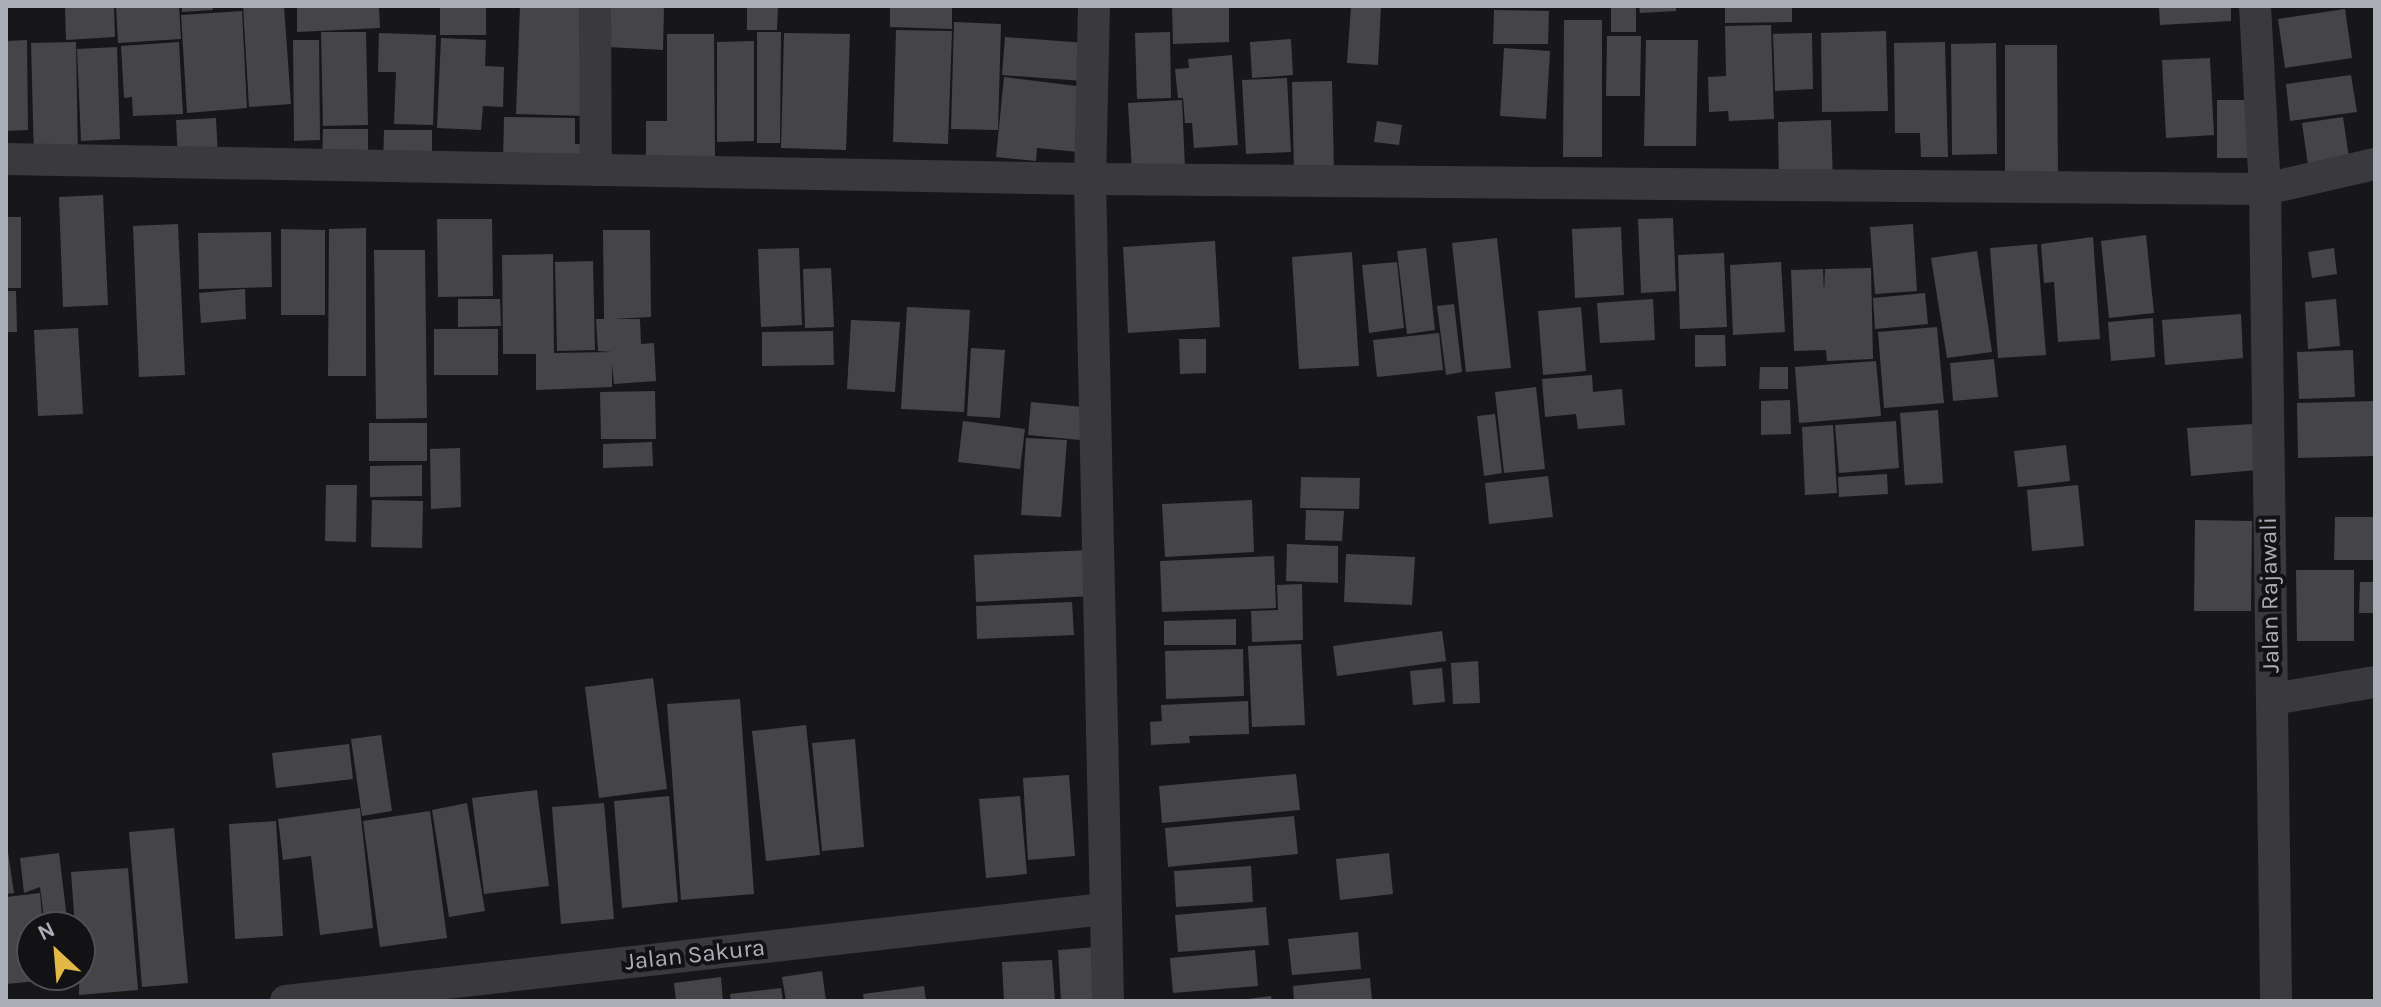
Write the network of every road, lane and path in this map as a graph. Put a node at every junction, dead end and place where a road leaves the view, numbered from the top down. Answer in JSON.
{"nodes":[{"id":1,"x":595,"y":6,"type":"edge"},
{"id":2,"x":1094,"y":6,"type":"edge"},
{"id":3,"x":2255,"y":6,"type":"edge"},
{"id":4,"x":6,"y":159,"type":"edge"},
{"id":5,"x":2375,"y":164,"type":"edge"},
{"id":6,"x":596,"y":170,"type":"junction"},
{"id":7,"x":1090,"y":179,"type":"junction"},
{"id":8,"x":2265,"y":189,"type":"junction"},
{"id":9,"x":2375,"y":682,"type":"edge"},
{"id":10,"x":2272,"y":699,"type":"junction"},
{"id":11,"x":1104,"y":909,"type":"junction"},
{"id":12,"x":286,"y":1001,"type":"edge"},
{"id":13,"x":1108,"y":1001,"type":"edge"},
{"id":14,"x":2276,"y":1001,"type":"edge"}],
"edges":[{"from":1,"to":6,"type":"street"},
{"from":2,"to":7,"type":"street"},
{"from":3,"to":8,"type":"street","name":"Jalan Rajawali"},
{"from":4,"to":6,"type":"street"},
{"from":5,"to":8,"type":"street"},
{"from":6,"to":7,"type":"street"},
{"from":7,"to":8,"type":"street"},
{"from":7,"to":11,"type":"street"},
{"from":8,"to":10,"type":"street","name":"Jalan Rajawali"},
{"from":9,"to":10,"type":"street"},
{"from":10,"to":14,"type":"street","name":"Jalan Rajawali"},
{"from":11,"to":12,"type":"street","name":"Jalan Sakura"},
{"from":11,"to":13,"type":"street"}]}
